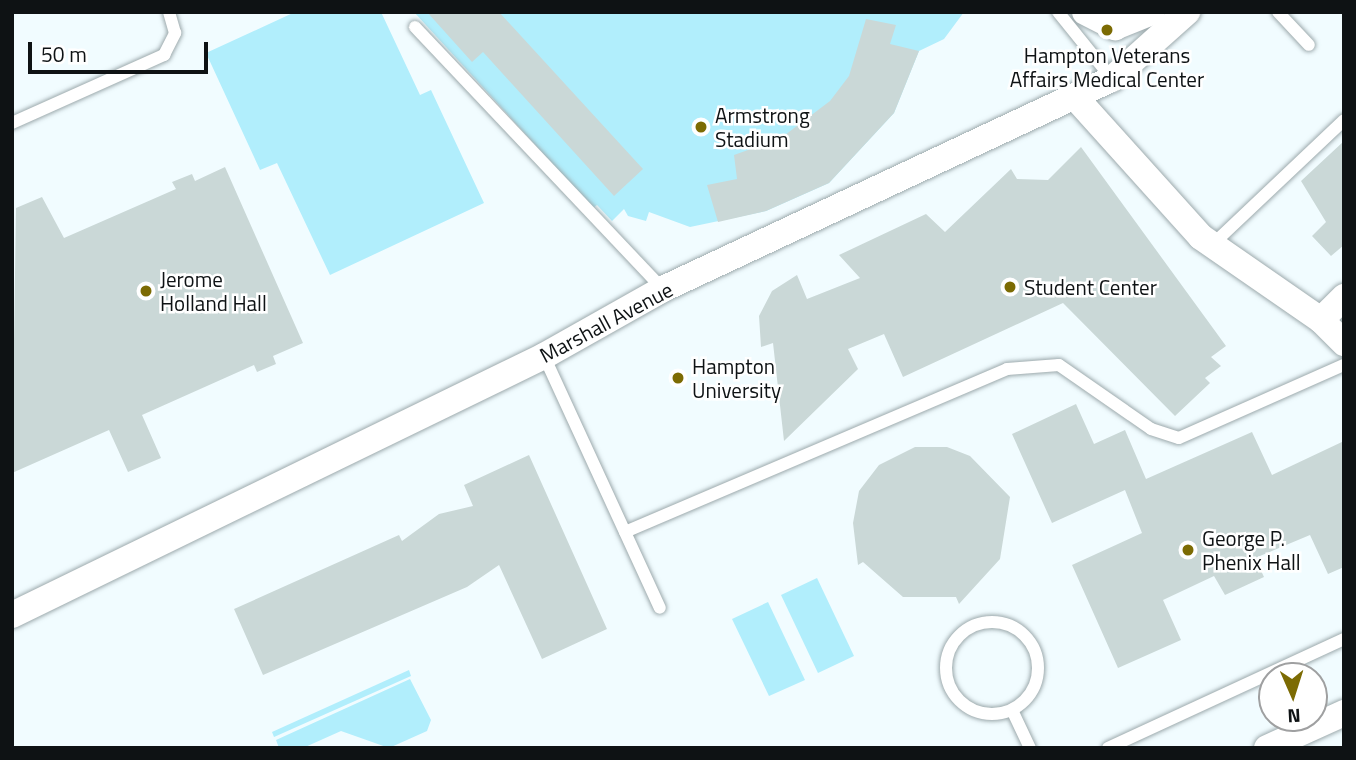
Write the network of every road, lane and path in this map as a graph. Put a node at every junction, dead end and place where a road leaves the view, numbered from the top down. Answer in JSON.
{"nodes":[{"id":1,"x":169,"y":12,"type":"edge"},
{"id":2,"x":1058,"y":12,"type":"edge"},
{"id":3,"x":1085,"y":12,"type":"edge"},
{"id":4,"x":1152,"y":12,"type":"edge"},
{"id":5,"x":1187,"y":12,"type":"edge"},
{"id":6,"x":1278,"y":12,"type":"edge"},
{"id":7,"x":415,"y":27,"type":"dead end"},
{"id":8,"x":1309,"y":45,"type":"dead end"},
{"id":9,"x":1112,"y":79,"type":"junction"},
{"id":10,"x":1075,"y":97,"type":"junction"},
{"id":11,"x":1344,"y":120,"type":"edge"},
{"id":12,"x":12,"y":123,"type":"edge"},
{"id":13,"x":1212,"y":245,"type":"junction"},
{"id":14,"x":663,"y":289,"type":"junction"},
{"id":15,"x":1344,"y":297,"type":"edge"},
{"id":16,"x":1321,"y":320,"type":"junction"},
{"id":17,"x":1344,"y":343,"type":"edge"},
{"id":18,"x":544,"y":356,"type":"junction"},
{"id":19,"x":1344,"y":365,"type":"edge"},
{"id":20,"x":625,"y":532,"type":"junction"},
{"id":21,"x":660,"y":608,"type":"dead end"},
{"id":22,"x":12,"y":615,"type":"edge"},
{"id":23,"x":1344,"y":639,"type":"edge"},
{"id":24,"x":1012,"y":710,"type":"junction"},
{"id":25,"x":1344,"y":713,"type":"edge"},
{"id":26,"x":1030,"y":748,"type":"edge"},
{"id":27,"x":1108,"y":748,"type":"edge"},
{"id":28,"x":1267,"y":748,"type":"edge"}],
"edges":[{"from":1,"to":12,"type":"lane"},
{"from":2,"to":9,"type":"lane"},
{"from":3,"to":4,"type":"street"},
{"from":5,"to":9,"type":"street","name":"Marshall Avenue"},
{"from":6,"to":8,"type":"lane"},
{"from":7,"to":14,"type":"lane"},
{"from":9,"to":10,"type":"street","name":"Marshall Avenue"},
{"from":10,"to":13,"type":"street"},
{"from":10,"to":14,"type":"street","name":"Marshall Avenue"},
{"from":11,"to":13,"type":"lane"},
{"from":13,"to":16,"type":"street"},
{"from":14,"to":18,"type":"street","name":"Marshall Avenue"},
{"from":15,"to":16,"type":"street"},
{"from":16,"to":17,"type":"street"},
{"from":18,"to":20,"type":"lane"},
{"from":18,"to":22,"type":"street","name":"Marshall Avenue"},
{"from":19,"to":20,"type":"lane"},
{"from":20,"to":21,"type":"lane"},
{"from":23,"to":27,"type":"lane"},
{"from":24,"to":24,"type":"lane"},
{"from":24,"to":26,"type":"lane"},
{"from":25,"to":28,"type":"street"}]}
